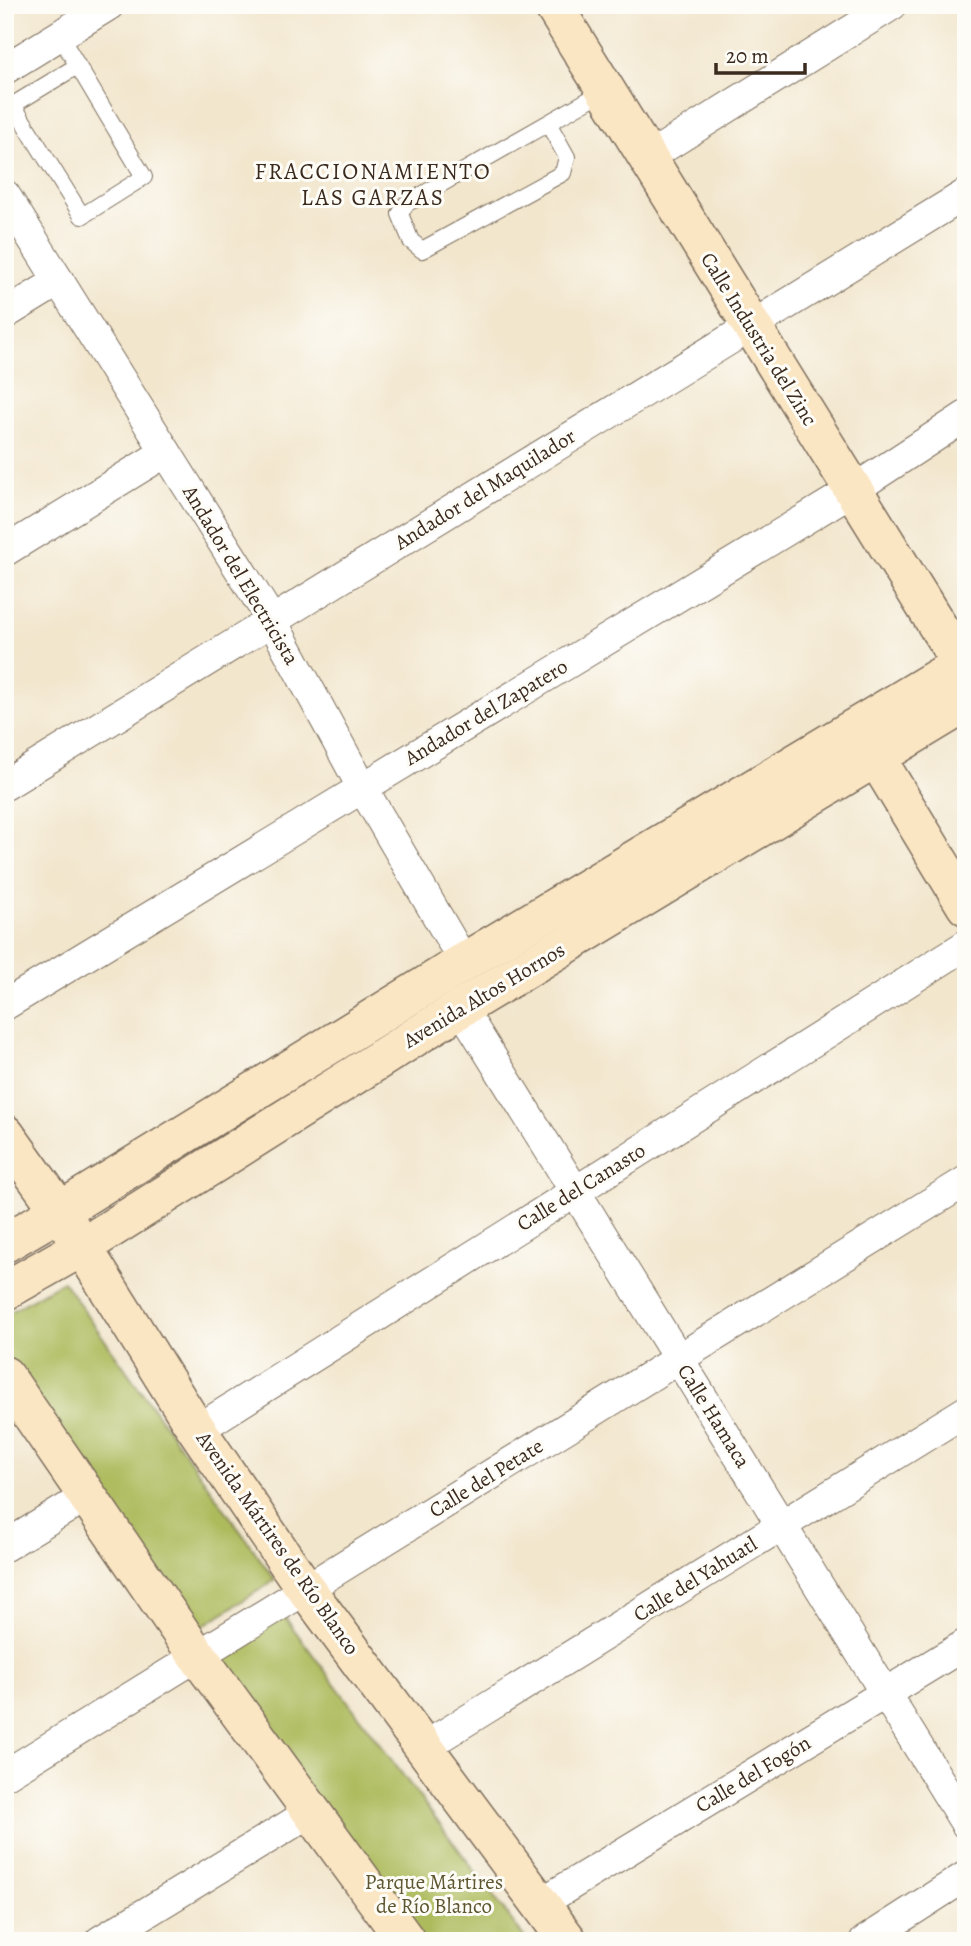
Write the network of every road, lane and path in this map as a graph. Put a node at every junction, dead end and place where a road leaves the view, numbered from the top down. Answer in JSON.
{"nodes":[{"id":1,"x":108,"y":5,"type":"edge"},
{"id":2,"x":553,"y":5,"type":"edge"},
{"id":3,"x":892,"y":5,"type":"edge"},
{"id":4,"x":60,"y":36,"type":"junction"},
{"id":5,"x":77,"y":66,"type":"junction"},
{"id":6,"x":5,"y":69,"type":"edge"},
{"id":7,"x":606,"y":90,"type":"junction"},
{"id":8,"x":548,"y":123,"type":"junction"},
{"id":9,"x":647,"y":158,"type":"junction"},
{"id":10,"x":966,"y":194,"type":"edge"},
{"id":11,"x":5,"y":195,"type":"edge"},
{"id":12,"x":59,"y":281,"type":"junction"},
{"id":13,"x":5,"y":314,"type":"edge"},
{"id":14,"x":751,"y":325,"type":"junction"},
{"id":15,"x":966,"y":416,"type":"edge"},
{"id":16,"x":166,"y":452,"type":"junction"},
{"id":17,"x":853,"y":490,"type":"junction"},
{"id":18,"x":5,"y":551,"type":"edge"},
{"id":19,"x":272,"y":621,"type":"junction"},
{"id":20,"x":964,"y":666,"type":"edge"},
{"id":21,"x":966,"y":704,"type":"edge"},
{"id":22,"x":856,"y":726,"type":"junction"},
{"id":23,"x":877,"y":759,"type":"junction"},
{"id":24,"x":5,"y":785,"type":"edge"},
{"id":25,"x":362,"y":787,"type":"junction"},
{"id":26,"x":966,"y":906,"type":"edge"},
{"id":27,"x":966,"y":945,"type":"edge"},
{"id":28,"x":464,"y":962,"type":"junction"},
{"id":29,"x":5,"y":1005,"type":"edge"},
{"id":30,"x":461,"y":1008,"type":"junction"},
{"id":31,"x":5,"y":1134,"type":"edge"},
{"id":32,"x":966,"y":1181,"type":"edge"},
{"id":33,"x":575,"y":1191,"type":"junction"},
{"id":34,"x":60,"y":1211,"type":"junction"},
{"id":35,"x":5,"y":1242,"type":"edge"},
{"id":36,"x":82,"y":1247,"type":"junction"},
{"id":37,"x":5,"y":1291,"type":"edge"},
{"id":38,"x":679,"y":1359,"type":"junction"},
{"id":39,"x":5,"y":1376,"type":"edge"},
{"id":40,"x":966,"y":1411,"type":"edge"},
{"id":41,"x":197,"y":1430,"type":"junction"},
{"id":42,"x":87,"y":1496,"type":"junction"},
{"id":43,"x":781,"y":1525,"type":"junction"},
{"id":44,"x":5,"y":1546,"type":"edge"},
{"id":45,"x":307,"y":1588,"type":"junction"},
{"id":46,"x":966,"y":1644,"type":"edge"},
{"id":47,"x":197,"y":1656,"type":"junction"},
{"id":48,"x":886,"y":1693,"type":"junction"},
{"id":49,"x":424,"y":1747,"type":"junction"},
{"id":50,"x":5,"y":1774,"type":"edge"},
{"id":51,"x":311,"y":1812,"type":"junction"},
{"id":52,"x":966,"y":1824,"type":"edge"},
{"id":53,"x":966,"y":1877,"type":"edge"},
{"id":54,"x":541,"y":1903,"type":"junction"},
{"id":55,"x":100,"y":1941,"type":"edge"},
{"id":56,"x":406,"y":1941,"type":"edge"},
{"id":57,"x":568,"y":1941,"type":"edge"},
{"id":58,"x":865,"y":1941,"type":"edge"}],
"edges":[{"from":1,"to":4,"type":"street"},
{"from":2,"to":7,"type":"street","name":"Calle Industria del Zinc"},
{"from":3,"to":9,"type":"street"},
{"from":4,"to":5,"type":"lane"},
{"from":4,"to":6,"type":"street"},
{"from":5,"to":5,"type":"lane"},
{"from":7,"to":8,"type":"lane"},
{"from":7,"to":9,"type":"street","name":"Calle Industria del Zinc"},
{"from":8,"to":8,"type":"lane"},
{"from":9,"to":14,"type":"street","name":"Calle Industria del Zinc"},
{"from":10,"to":14,"type":"street","name":"Andador del Maquilador"},
{"from":11,"to":12,"type":"street","name":"Andador del Electricista"},
{"from":12,"to":13,"type":"street"},
{"from":12,"to":16,"type":"street","name":"Andador del Electricista"},
{"from":14,"to":17,"type":"street","name":"Calle Industria del Zinc"},
{"from":14,"to":19,"type":"street","name":"Andador del Maquilador"},
{"from":15,"to":17,"type":"street","name":"Andador del Zapatero"},
{"from":16,"to":18,"type":"street"},
{"from":16,"to":19,"type":"street","name":"Andador del Electricista"},
{"from":17,"to":20,"type":"street","name":"Calle Industria del Zinc"},
{"from":17,"to":25,"type":"street","name":"Andador del Zapatero"},
{"from":19,"to":24,"type":"street","name":"Andador del Maquilador"},
{"from":19,"to":25,"type":"street","name":"Andador del Electricista"},
{"from":20,"to":22,"type":"street","name":"Avenida Altos Hornos"},
{"from":21,"to":23,"type":"street","name":"Avenida Altos Hornos"},
{"from":22,"to":23,"type":"street"},
{"from":22,"to":28,"type":"street","name":"Avenida Altos Hornos"},
{"from":23,"to":26,"type":"street"},
{"from":23,"to":30,"type":"street","name":"Avenida Altos Hornos"},
{"from":25,"to":28,"type":"street","name":"Andador del Electricista"},
{"from":25,"to":29,"type":"street","name":"Andador del Zapatero"},
{"from":27,"to":33,"type":"street","name":"Calle del Canasto"},
{"from":28,"to":34,"type":"street","name":"Avenida Altos Hornos"},
{"from":30,"to":33,"type":"street","name":"Calle Hamaca"},
{"from":30,"to":36,"type":"street","name":"Avenida Altos Hornos"},
{"from":31,"to":34,"type":"street","name":"Avenida Mártires de Río Blanco"},
{"from":32,"to":38,"type":"street","name":"Calle del Petate"},
{"from":33,"to":38,"type":"street","name":"Calle Hamaca"},
{"from":33,"to":41,"type":"street","name":"Calle del Canasto"},
{"from":34,"to":35,"type":"street","name":"Avenida Altos Hornos"},
{"from":34,"to":36,"type":"street","name":"Avenida Mártires de Río Blanco"},
{"from":36,"to":37,"type":"street","name":"Avenida Altos Hornos"},
{"from":36,"to":41,"type":"street","name":"Avenida Mártires de Río Blanco"},
{"from":38,"to":43,"type":"street","name":"Calle Hamaca"},
{"from":38,"to":45,"type":"street","name":"Calle del Petate"},
{"from":39,"to":42,"type":"street"},
{"from":40,"to":43,"type":"street","name":"Calle del Yahuatl"},
{"from":41,"to":45,"type":"street","name":"Avenida Mártires de Río Blanco"},
{"from":42,"to":44,"type":"street"},
{"from":42,"to":47,"type":"street"},
{"from":43,"to":48,"type":"street","name":"Calle Hamaca"},
{"from":43,"to":49,"type":"street","name":"Calle del Yahuatl"},
{"from":45,"to":47,"type":"street","name":"Calle del Petate"},
{"from":45,"to":49,"type":"street","name":"Avenida Mártires de Río Blanco"},
{"from":46,"to":48,"type":"street","name":"Calle del Fogón"},
{"from":47,"to":50,"type":"street","name":"Calle del Petate"},
{"from":47,"to":51,"type":"street"},
{"from":48,"to":52,"type":"street","name":"Calle Hamaca"},
{"from":48,"to":54,"type":"street","name":"Calle del Fogón"},
{"from":49,"to":54,"type":"street","name":"Avenida Mártires de Río Blanco"},
{"from":51,"to":55,"type":"street"},
{"from":51,"to":56,"type":"street"},
{"from":53,"to":58,"type":"street"},
{"from":54,"to":57,"type":"street","name":"Avenida Mártires de Río Blanco"}]}
